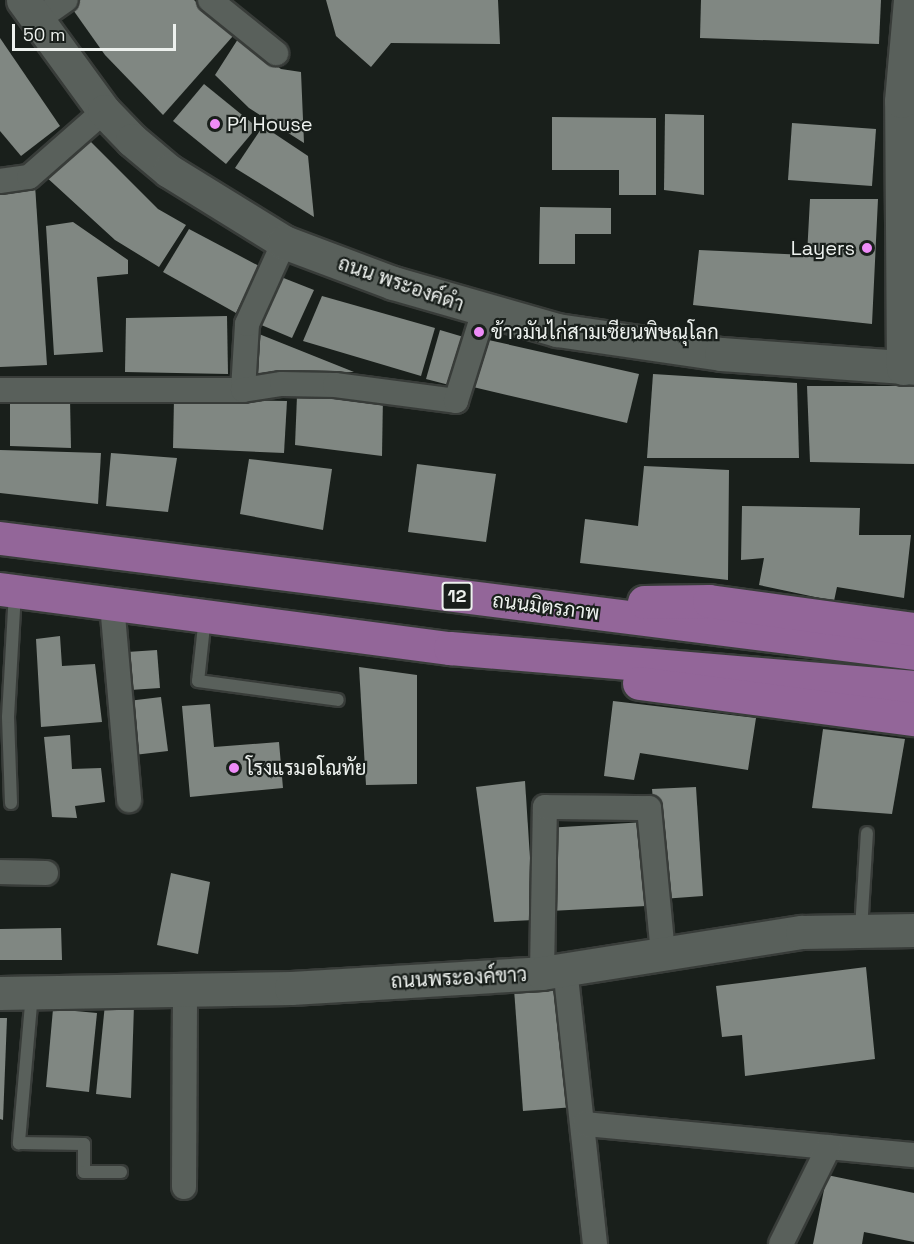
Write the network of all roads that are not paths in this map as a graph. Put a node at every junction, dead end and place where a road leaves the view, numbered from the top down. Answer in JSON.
{"nodes":[{"id":1,"x":66,"y":0,"type":"edge"},
{"id":2,"x":210,"y":0,"type":"edge"},
{"id":3,"x":911,"y":3,"type":"edge"},
{"id":4,"x":30,"y":10,"type":"edge"},
{"id":5,"x":276,"y":53,"type":"dead end"},
{"id":6,"x":104,"y":111,"type":"junction"},
{"id":7,"x":0,"y":181,"type":"edge"},
{"id":8,"x":284,"y":242,"type":"junction"},
{"id":9,"x":484,"y":311,"type":"junction"},
{"id":10,"x":909,"y":368,"type":"edge"},
{"id":11,"x":0,"y":390,"type":"edge"},
{"id":12,"x":243,"y":390,"type":"junction"},
{"id":13,"x":0,"y":537,"type":"edge"},
{"id":14,"x":8,"y":590,"type":"edge"},
{"id":15,"x":111,"y":604,"type":"junction"},
{"id":16,"x":519,"y":604,"type":"junction"},
{"id":17,"x":205,"y":616,"type":"junction"},
{"id":18,"x":914,"y":629,"type":"edge"},
{"id":19,"x":450,"y":648,"type":"junction"},
{"id":20,"x":914,"y":653,"type":"edge"},
{"id":21,"x":914,"y":687,"type":"edge"},
{"id":22,"x":338,"y":700,"type":"dead end"},
{"id":23,"x":4,"y":717,"type":"edge"},
{"id":24,"x":914,"y":719,"type":"edge"},
{"id":25,"x":129,"y":800,"type":"dead end"},
{"id":26,"x":11,"y":804,"type":"dead end"},
{"id":27,"x":867,"y":833,"type":"dead end"},
{"id":28,"x":0,"y":872,"type":"edge"},
{"id":29,"x":46,"y":873,"type":"dead end"},
{"id":30,"x":914,"y":930,"type":"edge"},
{"id":31,"x":861,"y":931,"type":"junction"},
{"id":32,"x":663,"y":954,"type":"junction"},
{"id":33,"x":554,"y":971,"type":"junction"},
{"id":34,"x":185,"y":989,"type":"junction"},
{"id":35,"x":32,"y":992,"type":"junction"},
{"id":36,"x":0,"y":993,"type":"edge"},
{"id":37,"x":585,"y":1124,"type":"junction"},
{"id":38,"x":828,"y":1147,"type":"junction"},
{"id":39,"x":914,"y":1155,"type":"edge"},
{"id":40,"x":121,"y":1173,"type":"dead end"},
{"id":41,"x":184,"y":1187,"type":"dead end"},
{"id":42,"x":595,"y":1244,"type":"edge"},
{"id":43,"x":780,"y":1244,"type":"edge"}],
"edges":[{"from":1,"to":4,"type":"street"},
{"from":2,"to":5,"type":"street"},
{"from":3,"to":10,"type":"street"},
{"from":4,"to":6,"type":"street","name":"ถนน พระองค์ดำ"},
{"from":6,"to":7,"type":"street"},
{"from":6,"to":8,"type":"street","name":"ถนน พระองค์ดำ"},
{"from":8,"to":9,"type":"street","name":"ถนน พระองค์ดำ"},
{"from":8,"to":12,"type":"street"},
{"from":9,"to":10,"type":"street","name":"ถนน พระองค์ดำ"},
{"from":9,"to":12,"type":"street"},
{"from":11,"to":12,"type":"street"},
{"from":13,"to":16,"type":"main road","name":"ถนนมิตรภาพ","number":"12"},
{"from":14,"to":15,"type":"main road"},
{"from":14,"to":23,"type":"lane"},
{"from":15,"to":17,"type":"main road"},
{"from":15,"to":25,"type":"street"},
{"from":16,"to":18,"type":"main road"},
{"from":16,"to":20,"type":"main road","name":"ถนนมิตรภาพ","number":"12"},
{"from":17,"to":19,"type":"main road"},
{"from":17,"to":22,"type":"lane"},
{"from":19,"to":21,"type":"main road"},
{"from":19,"to":24,"type":"main road"},
{"from":23,"to":26,"type":"lane"},
{"from":27,"to":31,"type":"lane"},
{"from":28,"to":29,"type":"street"},
{"from":30,"to":31,"type":"street","name":"ถนนพระองค์ขาว"},
{"from":31,"to":32,"type":"street","name":"ถนนพระองค์ขาว"},
{"from":32,"to":33,"type":"street","name":"ถนนพระองค์ขาว"},
{"from":32,"to":33,"type":"street"},
{"from":33,"to":34,"type":"street","name":"ถนนพระองค์ขาว"},
{"from":33,"to":37,"type":"street"},
{"from":34,"to":35,"type":"street","name":"ถนนพระองค์ขาว"},
{"from":34,"to":41,"type":"street"},
{"from":35,"to":36,"type":"street","name":"ถนนพระองค์ขาว"},
{"from":35,"to":40,"type":"lane"},
{"from":37,"to":38,"type":"street"},
{"from":37,"to":42,"type":"street"},
{"from":38,"to":39,"type":"street"},
{"from":38,"to":43,"type":"street"}]}
